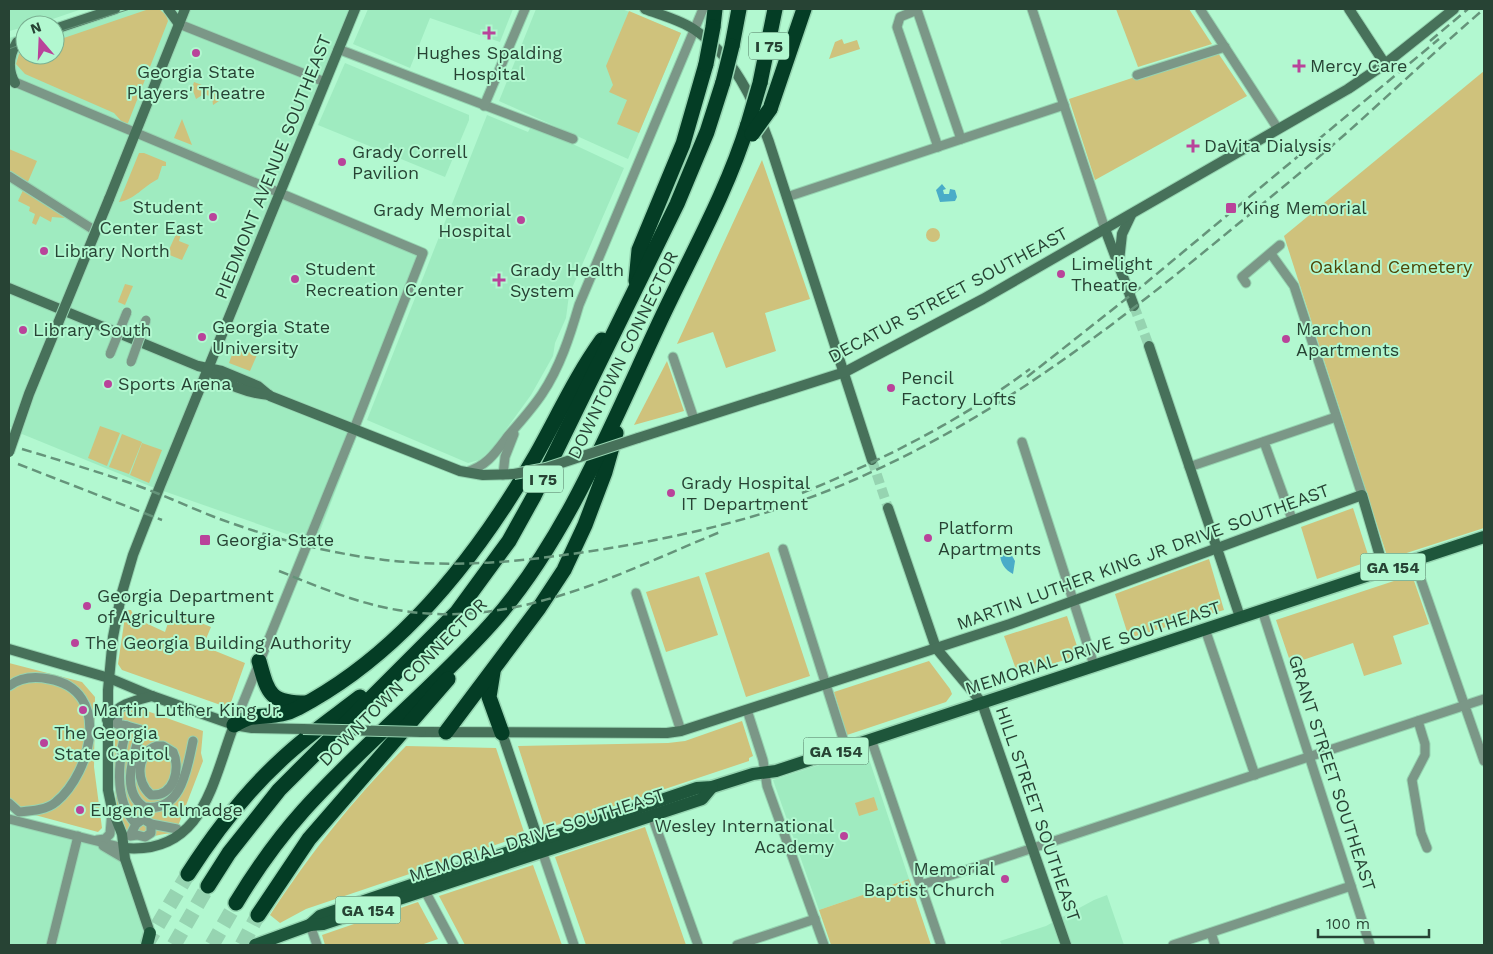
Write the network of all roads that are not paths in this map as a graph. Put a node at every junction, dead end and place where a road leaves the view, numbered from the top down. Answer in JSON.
{"nodes":[{"id":1,"x":115,"y":9,"type":"edge"},
{"id":2,"x":168,"y":9,"type":"edge"},
{"id":3,"x":185,"y":9,"type":"edge"},
{"id":4,"x":356,"y":9,"type":"edge"},
{"id":5,"x":525,"y":9,"type":"edge"},
{"id":6,"x":645,"y":9,"type":"edge"},
{"id":7,"x":703,"y":9,"type":"edge"},
{"id":8,"x":716,"y":9,"type":"edge"},
{"id":9,"x":739,"y":9,"type":"edge"},
{"id":10,"x":775,"y":9,"type":"edge"},
{"id":11,"x":804,"y":9,"type":"edge"},
{"id":12,"x":1032,"y":9,"type":"edge"},
{"id":13,"x":1200,"y":9,"type":"edge"},
{"id":14,"x":1349,"y":9,"type":"edge"},
{"id":15,"x":1454,"y":9,"type":"edge"},
{"id":16,"x":920,"y":10,"type":"edge"},
{"id":17,"x":179,"y":24,"type":"junction"},
{"id":18,"x":65,"y":26,"type":"edge"},
{"id":19,"x":694,"y":29,"type":"junction"},
{"id":20,"x":15,"y":42,"type":"edge"},
{"id":21,"x":1225,"y":47,"type":"junction"},
{"id":22,"x":338,"y":49,"type":"junction"},
{"id":23,"x":1385,"y":64,"type":"junction"},
{"id":24,"x":1137,"y":75,"type":"dead end"},
{"id":25,"x":12,"y":82,"type":"edge"},
{"id":26,"x":325,"y":82,"type":"junction"},
{"id":27,"x":1064,"y":105,"type":"junction"},
{"id":28,"x":484,"y":106,"type":"junction"},
{"id":29,"x":750,"y":129,"type":"junction"},
{"id":30,"x":1278,"y":129,"type":"junction"},
{"id":31,"x":134,"y":133,"type":"junction"},
{"id":32,"x":573,"y":139,"type":"dead end"},
{"id":33,"x":961,"y":139,"type":"junction"},
{"id":34,"x":938,"y":147,"type":"junction"},
{"id":35,"x":9,"y":176,"type":"edge"},
{"id":36,"x":281,"y":193,"type":"junction"},
{"id":37,"x":787,"y":197,"type":"junction"},
{"id":38,"x":1132,"y":213,"type":"junction"},
{"id":39,"x":1105,"y":229,"type":"junction"},
{"id":40,"x":94,"y":230,"type":"dead end"},
{"id":41,"x":1280,"y":245,"type":"dead end"},
{"id":42,"x":1270,"y":254,"type":"junction"},
{"id":43,"x":1119,"y":266,"type":"junction"},
{"id":44,"x":1246,"y":282,"type":"dead end"},
{"id":45,"x":9,"y":288,"type":"edge"},
{"id":46,"x":635,"y":289,"type":"junction"},
{"id":47,"x":1134,"y":306,"type":"tunnel mouth"},
{"id":48,"x":624,"y":311,"type":"junction"},
{"id":49,"x":127,"y":312,"type":"dead end"},
{"id":50,"x":146,"y":320,"type":"dead end"},
{"id":51,"x":1148,"y":346,"type":"tunnel mouth"},
{"id":52,"x":110,"y":354,"type":"dead end"},
{"id":53,"x":674,"y":357,"type":"dead end"},
{"id":54,"x":131,"y":362,"type":"dead end"},
{"id":55,"x":209,"y":370,"type":"junction"},
{"id":56,"x":845,"y":372,"type":"junction"},
{"id":57,"x":634,"y":377,"type":"junction"},
{"id":58,"x":1336,"y":417,"type":"junction"},
{"id":59,"x":694,"y":419,"type":"junction"},
{"id":60,"x":518,"y":424,"type":"junction"},
{"id":61,"x":354,"y":429,"type":"junction"},
{"id":62,"x":1022,"y":442,"type":"dead end"},
{"id":63,"x":1264,"y":442,"type":"junction"},
{"id":64,"x":9,"y":452,"type":"edge"},
{"id":65,"x":872,"y":460,"type":"tunnel mouth"},
{"id":66,"x":1189,"y":467,"type":"junction"},
{"id":67,"x":465,"y":472,"type":"junction"},
{"id":68,"x":509,"y":475,"type":"junction"},
{"id":69,"x":1362,"y":495,"type":"junction"},
{"id":70,"x":888,"y":508,"type":"tunnel mouth"},
{"id":71,"x":1292,"y":519,"type":"junction"},
{"id":72,"x":1484,"y":537,"type":"edge"},
{"id":73,"x":1216,"y":548,"type":"junction"},
{"id":74,"x":783,"y":550,"type":"dead end"},
{"id":75,"x":1414,"y":560,"type":"junction"},
{"id":76,"x":1384,"y":570,"type":"junction"},
{"id":77,"x":636,"y":593,"type":"dead end"},
{"id":78,"x":1074,"y":601,"type":"junction"},
{"id":79,"x":1262,"y":610,"type":"junction"},
{"id":80,"x":1240,"y":617,"type":"junction"},
{"id":81,"x":492,"y":624,"type":"junction"},
{"id":82,"x":1206,"y":628,"type":"junction"},
{"id":83,"x":438,"y":632,"type":"junction"},
{"id":84,"x":936,"y":648,"type":"junction"},
{"id":85,"x":9,"y":649,"type":"edge"},
{"id":86,"x":259,"y":661,"type":"junction"},
{"id":87,"x":1094,"y":665,"type":"junction"},
{"id":88,"x":494,"y":666,"type":"junction"},
{"id":89,"x":109,"y":678,"type":"junction"},
{"id":90,"x":826,"y":684,"type":"junction"},
{"id":91,"x":9,"y":686,"type":"edge"},
{"id":92,"x":152,"y":696,"type":"junction"},
{"id":93,"x":1484,"y":699,"type":"edge"},
{"id":94,"x":307,"y":703,"type":"junction"},
{"id":95,"x":982,"y":703,"type":"junction"},
{"id":96,"x":1465,"y":705,"type":"junction"},
{"id":97,"x":747,"y":710,"type":"junction"},
{"id":98,"x":118,"y":716,"type":"dead end"},
{"id":99,"x":107,"y":720,"type":"junction"},
{"id":100,"x":1418,"y":721,"type":"junction"},
{"id":101,"x":234,"y":725,"type":"junction"},
{"id":102,"x":127,"y":726,"type":"junction"},
{"id":103,"x":301,"y":727,"type":"junction"},
{"id":104,"x":681,"y":731,"type":"junction"},
{"id":105,"x":446,"y":732,"type":"junction"},
{"id":106,"x":502,"y":733,"type":"junction"},
{"id":107,"x":872,"y":739,"type":"junction"},
{"id":108,"x":193,"y":740,"type":"dead end"},
{"id":109,"x":846,"y":748,"type":"junction"},
{"id":110,"x":1310,"y":757,"type":"junction"},
{"id":111,"x":1484,"y":761,"type":"edge"},
{"id":112,"x":119,"y":762,"type":"junction"},
{"id":113,"x":132,"y":766,"type":"junction"},
{"id":114,"x":765,"y":773,"type":"junction"},
{"id":115,"x":1254,"y":775,"type":"junction"},
{"id":116,"x":712,"y":787,"type":"junction"},
{"id":117,"x":151,"y":795,"type":"junction"},
{"id":118,"x":9,"y":803,"type":"edge"},
{"id":119,"x":148,"y":808,"type":"junction"},
{"id":120,"x":112,"y":809,"type":"junction"},
{"id":121,"x":652,"y":816,"type":"junction"},
{"id":122,"x":9,"y":819,"type":"edge"},
{"id":123,"x":148,"y":822,"type":"junction"},
{"id":124,"x":136,"y":824,"type":"junction"},
{"id":125,"x":177,"y":829,"type":"dead end"},
{"id":126,"x":78,"y":836,"type":"junction"},
{"id":127,"x":92,"y":840,"type":"junction"},
{"id":128,"x":540,"y":846,"type":"junction"},
{"id":129,"x":1033,"y":848,"type":"junction"},
{"id":130,"x":1427,"y":848,"type":"dead end"},
{"id":131,"x":124,"y":854,"type":"junction"},
{"id":132,"x":188,"y":874,"type":"tunnel mouth"},
{"id":133,"x":921,"y":885,"type":"junction"},
{"id":134,"x":208,"y":886,"type":"tunnel mouth"},
{"id":135,"x":1351,"y":886,"type":"junction"},
{"id":136,"x":425,"y":891,"type":"junction"},
{"id":137,"x":236,"y":903,"type":"tunnel mouth"},
{"id":138,"x":258,"y":915,"type":"tunnel mouth"},
{"id":139,"x":815,"y":919,"type":"junction"},
{"id":140,"x":310,"y":925,"type":"junction"},
{"id":141,"x":1211,"y":933,"type":"junction"},
{"id":142,"x":149,"y":937,"type":"edge"},
{"id":143,"x":51,"y":945,"type":"edge"},
{"id":144,"x":255,"y":945,"type":"edge"},
{"id":145,"x":317,"y":945,"type":"edge"},
{"id":146,"x":454,"y":945,"type":"edge"},
{"id":147,"x":574,"y":945,"type":"edge"},
{"id":148,"x":698,"y":945,"type":"edge"},
{"id":149,"x":738,"y":945,"type":"edge"},
{"id":150,"x":824,"y":945,"type":"edge"},
{"id":151,"x":941,"y":945,"type":"edge"},
{"id":152,"x":1066,"y":945,"type":"edge"},
{"id":153,"x":1173,"y":945,"type":"edge"},
{"id":154,"x":1215,"y":945,"type":"edge"},
{"id":155,"x":1370,"y":945,"type":"edge"}],
"edges":[{"from":1,"to":18,"type":"main road"},
{"from":2,"to":17,"type":"main road"},
{"from":3,"to":17,"type":"main road"},
{"from":4,"to":22,"type":"main road","name":"PIEDMONT AVENUE SOUTHEAST"},
{"from":5,"to":28,"type":"street"},
{"from":6,"to":19,"type":"main road"},
{"from":7,"to":19,"type":"street"},
{"from":8,"to":46,"type":"highway","bridge":true},
{"from":9,"to":46,"type":"highway","name":"DOWNTOWN CONNECTOR","number":"I 75","bridge":true},
{"from":10,"to":29,"type":"highway","name":"DOWNTOWN CONNECTOR","number":"I 75","bridge":true},
{"from":11,"to":29,"type":"highway","bridge":true},
{"from":12,"to":27,"type":"street"},
{"from":13,"to":21,"type":"street"},
{"from":14,"to":23,"type":"main road"},
{"from":15,"to":23,"type":"main road","name":"DECATUR STREET SOUTHEAST"},
{"from":16,"to":33,"type":"street"},
{"from":16,"to":34,"type":"street"},
{"from":17,"to":26,"type":"street"},
{"from":17,"to":31,"type":"main road"},
{"from":19,"to":37,"type":"main road"},
{"from":19,"to":60,"type":"street"},
{"from":20,"to":25,"type":"main road"},
{"from":21,"to":24,"type":"street"},
{"from":21,"to":30,"type":"street"},
{"from":22,"to":26,"type":"main road","name":"PIEDMONT AVENUE SOUTHEAST"},
{"from":22,"to":28,"type":"street"},
{"from":23,"to":30,"type":"main road","name":"DECATUR STREET SOUTHEAST"},
{"from":25,"to":31,"type":"street"},
{"from":26,"to":36,"type":"main road","name":"PIEDMONT AVENUE SOUTHEAST"},
{"from":27,"to":33,"type":"street"},
{"from":27,"to":39,"type":"street"},
{"from":28,"to":32,"type":"street"},
{"from":29,"to":57,"type":"highway","name":"DOWNTOWN CONNECTOR","number":"I 75"},
{"from":30,"to":38,"type":"main road","name":"DECATUR STREET SOUTHEAST"},
{"from":31,"to":36,"type":"street"},
{"from":31,"to":64,"type":"main road","bridge":true},
{"from":33,"to":34,"type":"street"},
{"from":34,"to":37,"type":"street"},
{"from":35,"to":40,"type":"street"},
{"from":36,"to":55,"type":"main road","name":"PIEDMONT AVENUE SOUTHEAST"},
{"from":36,"to":61,"type":"street"},
{"from":37,"to":56,"type":"main road"},
{"from":38,"to":39,"type":"main road","name":"DECATUR STREET SOUTHEAST"},
{"from":38,"to":43,"type":"main road"},
{"from":39,"to":43,"type":"main road"},
{"from":39,"to":56,"type":"main road","name":"DECATUR STREET SOUTHEAST"},
{"from":41,"to":42,"type":"street"},
{"from":42,"to":44,"type":"street"},
{"from":42,"to":58,"type":"street"},
{"from":43,"to":47,"type":"main road"},
{"from":45,"to":55,"type":"main road","name":"DECATUR STREET SOUTHEAST"},
{"from":46,"to":48,"type":"highway","name":"DOWNTOWN CONNECTOR","number":"I 75"},
{"from":48,"to":83,"type":"highway","name":"DOWNTOWN CONNECTOR","number":"I 75"},
{"from":48,"to":94,"type":"highway"},
{"from":49,"to":52,"type":"street","bridge":true},
{"from":50,"to":54,"type":"street","bridge":true},
{"from":51,"to":66,"type":"main road"},
{"from":53,"to":59,"type":"street"},
{"from":55,"to":61,"type":"main road","name":"DECATUR STREET SOUTHEAST"},
{"from":55,"to":89,"type":"main road","name":"PIEDMONT AVENUE SOUTHEAST"},
{"from":56,"to":59,"type":"main road","name":"DECATUR STREET SOUTHEAST"},
{"from":56,"to":65,"type":"main road"},
{"from":57,"to":81,"type":"highway","name":"DOWNTOWN CONNECTOR","number":"I 75"},
{"from":57,"to":88,"type":"highway"},
{"from":58,"to":63,"type":"street"},
{"from":58,"to":69,"type":"street"},
{"from":59,"to":68,"type":"main road","name":"DECATUR STREET SOUTHEAST","bridge":true},
{"from":60,"to":67,"type":"street"},
{"from":60,"to":68,"type":"street"},
{"from":61,"to":67,"type":"main road","name":"DECATUR STREET SOUTHEAST"},
{"from":61,"to":86,"type":"street"},
{"from":62,"to":78,"type":"street"},
{"from":63,"to":66,"type":"street"},
{"from":63,"to":71,"type":"street"},
{"from":66,"to":73,"type":"main road"},
{"from":67,"to":68,"type":"main road","name":"DECATUR STREET SOUTHEAST"},
{"from":69,"to":71,"type":"main road","name":"MARTIN LUTHER KING JR DRIVE SOUTHEAST"},
{"from":69,"to":76,"type":"main road"},
{"from":70,"to":84,"type":"main road","name":"HILL STREET SOUTHEAST"},
{"from":71,"to":73,"type":"main road","name":"MARTIN LUTHER KING JR DRIVE SOUTHEAST"},
{"from":72,"to":75,"type":"main road","name":"MEMORIAL DRIVE SOUTHEAST","number":"GA 154"},
{"from":73,"to":78,"type":"main road","name":"MARTIN LUTHER KING JR DRIVE SOUTHEAST"},
{"from":73,"to":80,"type":"main road"},
{"from":74,"to":90,"type":"street"},
{"from":75,"to":76,"type":"main road","name":"MEMORIAL DRIVE SOUTHEAST","number":"GA 154"},
{"from":75,"to":96,"type":"street"},
{"from":76,"to":79,"type":"main road","name":"MEMORIAL DRIVE SOUTHEAST","number":"GA 154"},
{"from":77,"to":104,"type":"street"},
{"from":78,"to":84,"type":"main road","name":"MARTIN LUTHER KING JR DRIVE SOUTHEAST"},
{"from":78,"to":87,"type":"street"},
{"from":79,"to":80,"type":"main road","name":"MEMORIAL DRIVE SOUTHEAST","number":"GA 154"},
{"from":79,"to":110,"type":"street","name":"GRANT STREET SOUTHEAST"},
{"from":80,"to":82,"type":"main road","name":"MEMORIAL DRIVE SOUTHEAST","number":"GA 154"},
{"from":81,"to":137,"type":"highway","name":"DOWNTOWN CONNECTOR","number":"I 75"},
{"from":81,"to":138,"type":"highway"},
{"from":82,"to":87,"type":"main road","name":"MEMORIAL DRIVE SOUTHEAST","number":"GA 154"},
{"from":82,"to":115,"type":"street"},
{"from":83,"to":132,"type":"highway"},
{"from":83,"to":134,"type":"highway","name":"DOWNTOWN CONNECTOR","number":"I 75"},
{"from":84,"to":90,"type":"main road","name":"MARTIN LUTHER KING JR DRIVE SOUTHEAST"},
{"from":84,"to":95,"type":"main road","name":"HILL STREET SOUTHEAST"},
{"from":85,"to":89,"type":"main road"},
{"from":86,"to":94,"type":"highway"},
{"from":86,"to":101,"type":"street"},
{"from":87,"to":95,"type":"main road","name":"MEMORIAL DRIVE SOUTHEAST","number":"GA 154"},
{"from":88,"to":105,"type":"highway"},
{"from":88,"to":106,"type":"highway"},
{"from":89,"to":92,"type":"main road"},
{"from":89,"to":99,"type":"main road","name":"PIEDMONT AVENUE SOUTHEAST"},
{"from":90,"to":97,"type":"main road","name":"MARTIN LUTHER KING JR DRIVE SOUTHEAST"},
{"from":90,"to":109,"type":"street"},
{"from":91,"to":118,"type":"street"},
{"from":92,"to":99,"type":"main road"},
{"from":92,"to":101,"type":"main road"},
{"from":93,"to":96,"type":"street"},
{"from":94,"to":101,"type":"highway"},
{"from":94,"to":103,"type":"highway"},
{"from":95,"to":107,"type":"main road","name":"MEMORIAL DRIVE SOUTHEAST","number":"GA 154"},
{"from":95,"to":129,"type":"main road","name":"HILL STREET SOUTHEAST"},
{"from":96,"to":100,"type":"street"},
{"from":96,"to":111,"type":"street"},
{"from":97,"to":104,"type":"main road","name":"MARTIN LUTHER KING JR DRIVE SOUTHEAST"},
{"from":97,"to":114,"type":"street"},
{"from":98,"to":102,"type":"street"},
{"from":99,"to":120,"type":"main road","name":"PIEDMONT AVENUE SOUTHEAST"},
{"from":100,"to":110,"type":"street"},
{"from":100,"to":130,"type":"street"},
{"from":101,"to":103,"type":"main road"},
{"from":101,"to":131,"type":"main road"},
{"from":102,"to":112,"type":"street"},
{"from":102,"to":113,"type":"street"},
{"from":103,"to":105,"type":"main road","bridge":true},
{"from":104,"to":106,"type":"main road","name":"MARTIN LUTHER KING JR DRIVE SOUTHEAST"},
{"from":105,"to":106,"type":"main road","name":"MARTIN LUTHER KING JR DRIVE SOUTHEAST"},
{"from":106,"to":128,"type":"main road"},
{"from":107,"to":109,"type":"main road","name":"MEMORIAL DRIVE SOUTHEAST","number":"GA 154"},
{"from":107,"to":133,"type":"street"},
{"from":108,"to":119,"type":"street"},
{"from":109,"to":114,"type":"main road","name":"MEMORIAL DRIVE SOUTHEAST","number":"GA 154"},
{"from":110,"to":115,"type":"street"},
{"from":110,"to":135,"type":"street","name":"GRANT STREET SOUTHEAST"},
{"from":112,"to":113,"type":"street"},
{"from":112,"to":124,"type":"street"},
{"from":113,"to":119,"type":"street"},
{"from":114,"to":116,"type":"main road","name":"MEMORIAL DRIVE SOUTHEAST","number":"GA 154"},
{"from":114,"to":139,"type":"street"},
{"from":115,"to":129,"type":"street"},
{"from":116,"to":121,"type":"main road","name":"MEMORIAL DRIVE SOUTHEAST","number":"GA 154"},
{"from":116,"to":128,"type":"main road","name":"MEMORIAL DRIVE SOUTHEAST","number":"GA 154"},
{"from":117,"to":117,"type":"street"},
{"from":117,"to":119,"type":"street"},
{"from":119,"to":123,"type":"street"},
{"from":120,"to":127,"type":"street"},
{"from":120,"to":131,"type":"main road","name":"PIEDMONT AVENUE SOUTHEAST"},
{"from":121,"to":128,"type":"main road","name":"MEMORIAL DRIVE SOUTHEAST","number":"GA 154"},
{"from":121,"to":148,"type":"street"},
{"from":122,"to":126,"type":"street"},
{"from":123,"to":124,"type":"street"},
{"from":123,"to":124,"type":"street"},
{"from":123,"to":125,"type":"street"},
{"from":126,"to":127,"type":"street"},
{"from":126,"to":143,"type":"street"},
{"from":127,"to":131,"type":"street"},
{"from":128,"to":136,"type":"main road","name":"MEMORIAL DRIVE SOUTHEAST","number":"GA 154"},
{"from":128,"to":140,"type":"main road","name":"MEMORIAL DRIVE SOUTHEAST","number":"GA 154"},
{"from":128,"to":147,"type":"street"},
{"from":129,"to":133,"type":"street"},
{"from":129,"to":152,"type":"main road","name":"HILL STREET SOUTHEAST"},
{"from":131,"to":142,"type":"main road","name":"PIEDMONT AVENUE SOUTHEAST"},
{"from":133,"to":151,"type":"street"},
{"from":135,"to":141,"type":"street"},
{"from":135,"to":155,"type":"street","name":"GRANT STREET SOUTHEAST"},
{"from":136,"to":140,"type":"main road","name":"MEMORIAL DRIVE SOUTHEAST","number":"GA 154"},
{"from":136,"to":146,"type":"street"},
{"from":139,"to":149,"type":"street"},
{"from":139,"to":150,"type":"street"},
{"from":140,"to":144,"type":"main road","name":"MEMORIAL DRIVE SOUTHEAST","number":"GA 154"},
{"from":140,"to":145,"type":"street"},
{"from":141,"to":153,"type":"street"},
{"from":141,"to":154,"type":"street"}]}
